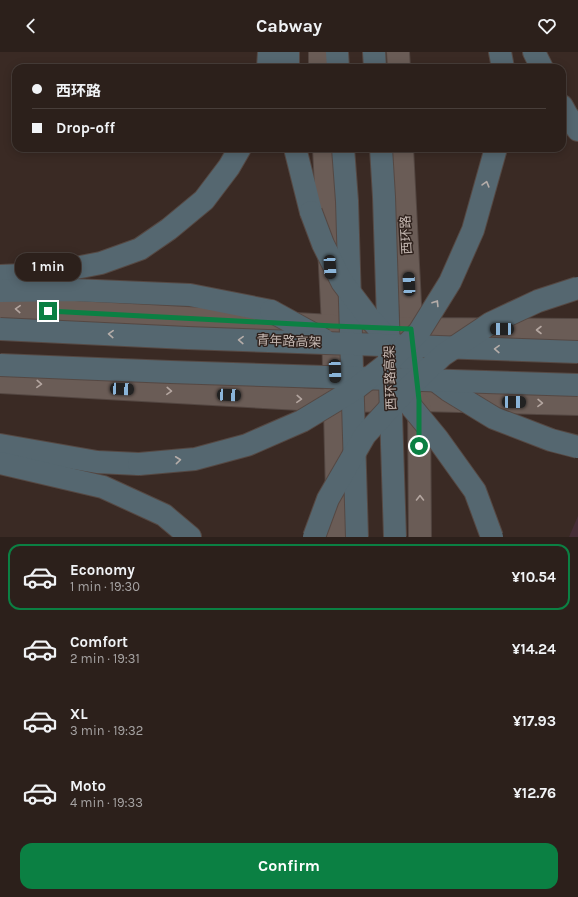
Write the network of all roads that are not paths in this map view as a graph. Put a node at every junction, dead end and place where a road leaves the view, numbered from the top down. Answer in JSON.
{"nodes":[{"id":1,"x":269,"y":52,"type":"edge"},
{"id":2,"x":288,"y":52,"type":"edge"},
{"id":3,"x":320,"y":52,"type":"edge"},
{"id":4,"x":337,"y":52,"type":"edge"},
{"id":5,"x":374,"y":52,"type":"edge"},
{"id":6,"x":398,"y":52,"type":"edge"},
{"id":7,"x":500,"y":52,"type":"edge"},
{"id":8,"x":534,"y":52,"type":"edge"},
{"id":9,"x":268,"y":64,"type":"edge"},
{"id":10,"x":288,"y":64,"type":"edge"},
{"id":11,"x":320,"y":64,"type":"edge"},
{"id":12,"x":338,"y":64,"type":"edge"},
{"id":13,"x":376,"y":64,"type":"edge"},
{"id":14,"x":399,"y":64,"type":"edge"},
{"id":15,"x":502,"y":64,"type":"edge"},
{"id":16,"x":540,"y":64,"type":"edge"},
{"id":17,"x":566,"y":113,"type":"edge"},
{"id":18,"x":578,"y":130,"type":"edge"},
{"id":19,"x":238,"y":152,"type":"edge"},
{"id":20,"x":297,"y":152,"type":"edge"},
{"id":21,"x":324,"y":152,"type":"edge"},
{"id":22,"x":343,"y":152,"type":"edge"},
{"id":23,"x":380,"y":152,"type":"edge"},
{"id":24,"x":402,"y":152,"type":"edge"},
{"id":25,"x":495,"y":152,"type":"edge"},
{"id":26,"x":0,"y":276,"type":"edge"},
{"id":27,"x":578,"y":288,"type":"edge"},
{"id":28,"x":0,"y":291,"type":"edge"},
{"id":29,"x":0,"y":308,"type":"edge"},
{"id":30,"x":333,"y":326,"type":"junction"},
{"id":31,"x":0,"y":329,"type":"edge"},
{"id":32,"x":411,"y":329,"type":"junction"},
{"id":33,"x":578,"y":330,"type":"edge"},
{"id":34,"x":578,"y":352,"type":"edge"},
{"id":35,"x":0,"y":365,"type":"edge"},
{"id":36,"x":0,"y":382,"type":"edge"},
{"id":37,"x":578,"y":385,"type":"edge"},
{"id":38,"x":419,"y":400,"type":"junction"},
{"id":39,"x":336,"y":401,"type":"junction"},
{"id":40,"x":578,"y":404,"type":"edge"},
{"id":41,"x":0,"y":445,"type":"edge"},
{"id":42,"x":578,"y":447,"type":"edge"},
{"id":43,"x":0,"y":463,"type":"edge"},
{"id":44,"x":190,"y":537,"type":"edge"},
{"id":45,"x":314,"y":537,"type":"edge"},
{"id":46,"x":338,"y":537,"type":"edge"},
{"id":47,"x":356,"y":537,"type":"edge"},
{"id":48,"x":395,"y":537,"type":"edge"},
{"id":49,"x":420,"y":537,"type":"edge"},
{"id":50,"x":492,"y":537,"type":"edge"}],
"edges":[{"from":1,"to":9,"type":"highway"},
{"from":2,"to":10,"type":"highway"},
{"from":3,"to":11,"type":"main road"},
{"from":4,"to":12,"type":"highway"},
{"from":5,"to":13,"type":"highway"},
{"from":6,"to":14,"type":"main road"},
{"from":7,"to":15,"type":"highway"},
{"from":8,"to":16,"type":"highway"},
{"from":17,"to":18,"type":"highway"},
{"from":19,"to":26,"type":"highway"},
{"from":20,"to":42,"type":"highway","bridge":true},
{"from":21,"to":30,"type":"main road"},
{"from":22,"to":47,"type":"highway","bridge":true},
{"from":23,"to":48,"type":"highway","name":"西环路高架","bridge":true},
{"from":24,"to":32,"type":"main road","name":"西环路"},
{"from":41,"to":25,"type":"highway","one_way":true,"bridge":true},
{"from":27,"to":45,"type":"highway","bridge":true},
{"from":28,"to":50,"type":"highway","bridge":true},
{"from":30,"to":29,"type":"main road","one_way":true},
{"from":30,"to":32,"type":"main road"},
{"from":30,"to":39,"type":"main road"},
{"from":34,"to":31,"type":"highway","name":"青年路高架","one_way":true,"bridge":true},
{"from":33,"to":32,"type":"main road","one_way":true},
{"from":32,"to":38,"type":"main road","name":"西环路"},
{"from":35,"to":37,"type":"highway","bridge":true},
{"from":36,"to":39,"type":"main road","one_way":true},
{"from":38,"to":39,"type":"main road"},
{"from":38,"to":40,"type":"main road","one_way":true},
{"from":49,"to":38,"type":"main road","name":"西环路","one_way":true},
{"from":39,"to":46,"type":"main road"},
{"from":43,"to":44,"type":"highway"}]}
